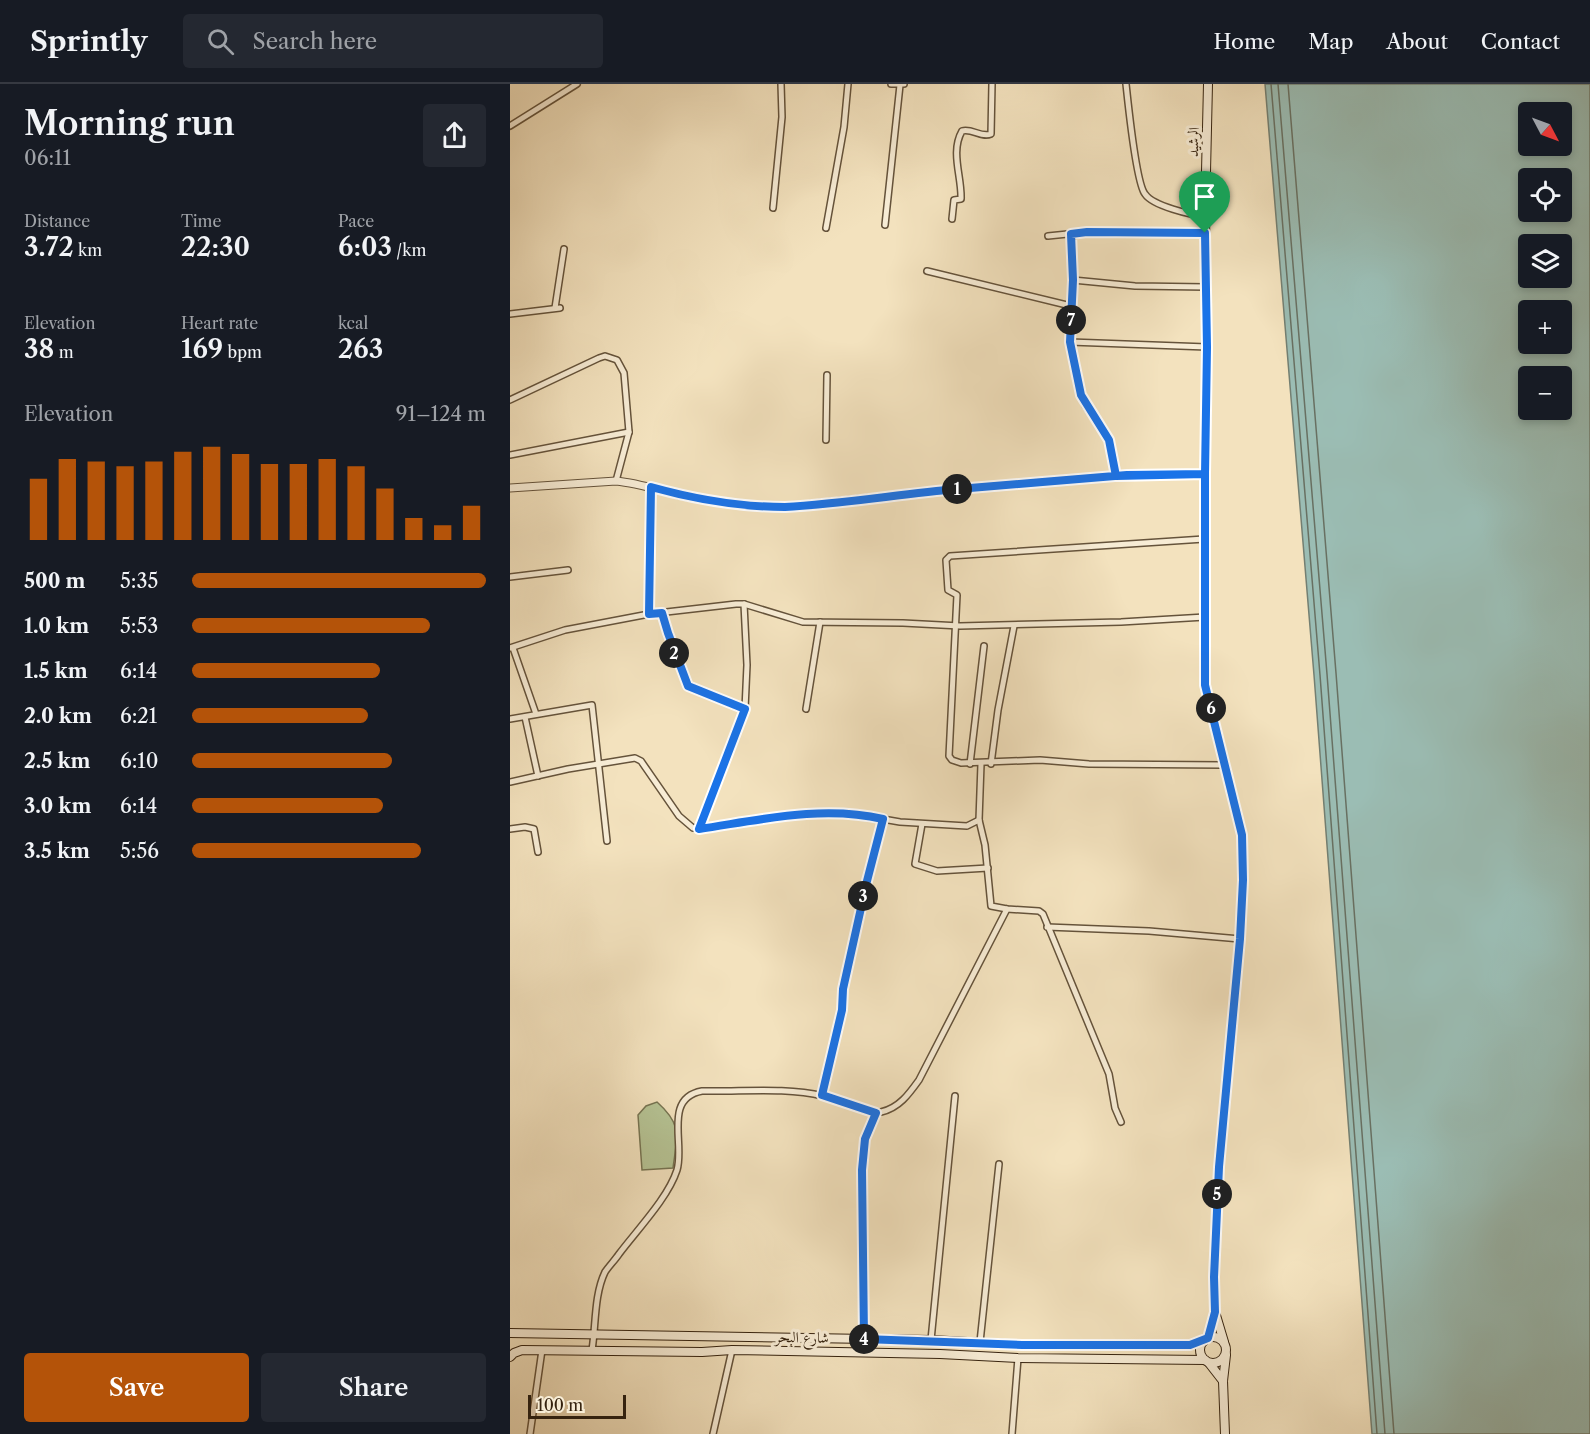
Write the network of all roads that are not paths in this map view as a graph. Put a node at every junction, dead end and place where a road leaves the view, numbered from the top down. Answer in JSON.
{"nodes":[{"id":1,"x":577,"y":84,"type":"edge"},
{"id":2,"x":781,"y":84,"type":"edge"},
{"id":3,"x":848,"y":84,"type":"edge"},
{"id":4,"x":891,"y":84,"type":"edge"},
{"id":5,"x":992,"y":84,"type":"edge"},
{"id":6,"x":1126,"y":84,"type":"edge"},
{"id":7,"x":1208,"y":84,"type":"edge"},
{"id":8,"x":902,"y":85,"type":"edge"},
{"id":9,"x":510,"y":126,"type":"edge"},
{"id":10,"x":773,"y":208,"type":"dead end"},
{"id":11,"x":1205,"y":216,"type":"junction"},
{"id":12,"x":952,"y":219,"type":"dead end"},
{"id":13,"x":885,"y":225,"type":"dead end"},
{"id":14,"x":826,"y":228,"type":"dead end"},
{"id":15,"x":1205,"y":233,"type":"junction"},
{"id":16,"x":1071,"y":234,"type":"junction"},
{"id":17,"x":1048,"y":236,"type":"dead end"},
{"id":18,"x":564,"y":249,"type":"dead end"},
{"id":19,"x":927,"y":271,"type":"dead end"},
{"id":20,"x":1073,"y":280,"type":"junction"},
{"id":21,"x":1206,"y":287,"type":"junction"},
{"id":22,"x":1071,"y":306,"type":"junction"},
{"id":23,"x":510,"y":314,"type":"edge"},
{"id":24,"x":1070,"y":342,"type":"junction"},
{"id":25,"x":1207,"y":347,"type":"junction"},
{"id":26,"x":828,"y":375,"type":"dead end"},
{"id":27,"x":510,"y":400,"type":"edge"},
{"id":28,"x":629,"y":432,"type":"junction"},
{"id":29,"x":826,"y":440,"type":"dead end"},
{"id":30,"x":510,"y":455,"type":"edge"},
{"id":31,"x":1205,"y":474,"type":"junction"},
{"id":32,"x":1116,"y":476,"type":"junction"},
{"id":33,"x":616,"y":481,"type":"junction"},
{"id":34,"x":651,"y":487,"type":"junction"},
{"id":35,"x":510,"y":488,"type":"edge"},
{"id":36,"x":1204,"y":539,"type":"junction"},
{"id":37,"x":568,"y":570,"type":"dead end"},
{"id":38,"x":510,"y":577,"type":"edge"},
{"id":39,"x":744,"y":604,"type":"junction"},
{"id":40,"x":662,"y":613,"type":"junction"},
{"id":41,"x":649,"y":614,"type":"junction"},
{"id":42,"x":1205,"y":617,"type":"junction"},
{"id":43,"x":819,"y":622,"type":"junction"},
{"id":44,"x":955,"y":626,"type":"junction"},
{"id":45,"x":1014,"y":626,"type":"junction"},
{"id":46,"x":984,"y":646,"type":"dead end"},
{"id":47,"x":512,"y":648,"type":"edge"},
{"id":48,"x":745,"y":709,"type":"junction"},
{"id":49,"x":806,"y":709,"type":"dead end"},
{"id":50,"x":536,"y":714,"type":"junction"},
{"id":51,"x":525,"y":717,"type":"junction"},
{"id":52,"x":510,"y":720,"type":"edge"},
{"id":53,"x":599,"y":763,"type":"junction"},
{"id":54,"x":970,"y":764,"type":"junction"},
{"id":55,"x":981,"y":764,"type":"junction"},
{"id":56,"x":991,"y":764,"type":"junction"},
{"id":57,"x":1224,"y":765,"type":"junction"},
{"id":58,"x":538,"y":776,"type":"junction"},
{"id":59,"x":510,"y":782,"type":"edge"},
{"id":60,"x":883,"y":819,"type":"junction"},
{"id":61,"x":979,"y":820,"type":"junction"},
{"id":62,"x":922,"y":824,"type":"junction"},
{"id":63,"x":510,"y":829,"type":"edge"},
{"id":64,"x":699,"y":829,"type":"junction"},
{"id":65,"x":607,"y":841,"type":"dead end"},
{"id":66,"x":538,"y":852,"type":"dead end"},
{"id":67,"x":988,"y":868,"type":"junction"},
{"id":68,"x":1007,"y":909,"type":"junction"},
{"id":69,"x":1047,"y":927,"type":"junction"},
{"id":70,"x":1240,"y":939,"type":"junction"},
{"id":71,"x":822,"y":1095,"type":"junction"},
{"id":72,"x":955,"y":1096,"type":"dead end"},
{"id":73,"x":876,"y":1113,"type":"junction"},
{"id":74,"x":1121,"y":1122,"type":"dead end"},
{"id":75,"x":999,"y":1164,"type":"dead end"},
{"id":76,"x":1215,"y":1312,"type":"junction"},
{"id":77,"x":510,"y":1333,"type":"edge"},
{"id":78,"x":594,"y":1335,"type":"junction"},
{"id":79,"x":864,"y":1339,"type":"junction"},
{"id":80,"x":931,"y":1340,"type":"junction"},
{"id":81,"x":1206,"y":1340,"type":"junction"},
{"id":82,"x":980,"y":1342,"type":"junction"},
{"id":83,"x":1224,"y":1342,"type":"junction"},
{"id":84,"x":542,"y":1350,"type":"junction"},
{"id":85,"x":592,"y":1350,"type":"junction"},
{"id":86,"x":732,"y":1350,"type":"junction"},
{"id":87,"x":1226,"y":1354,"type":"junction"},
{"id":88,"x":510,"y":1357,"type":"edge"},
{"id":89,"x":1017,"y":1358,"type":"junction"},
{"id":90,"x":1207,"y":1361,"type":"junction"},
{"id":91,"x":1223,"y":1381,"type":"junction"},
{"id":92,"x":530,"y":1434,"type":"edge"},
{"id":93,"x":713,"y":1434,"type":"edge"},
{"id":94,"x":1012,"y":1434,"type":"edge"},
{"id":95,"x":1225,"y":1434,"type":"edge"}],
"edges":[{"from":1,"to":9,"type":"street"},
{"from":2,"to":10,"type":"street"},
{"from":3,"to":14,"type":"street"},
{"from":4,"to":8,"type":"street"},
{"from":5,"to":12,"type":"street"},
{"from":6,"to":11,"type":"street"},
{"from":7,"to":11,"type":"main road","name":"الرشيد"},
{"from":8,"to":13,"type":"street"},
{"from":11,"to":15,"type":"main road","name":"الرشيد"},
{"from":15,"to":16,"type":"street"},
{"from":15,"to":21,"type":"main road","name":"الرشيد"},
{"from":16,"to":17,"type":"street"},
{"from":16,"to":20,"type":"street"},
{"from":18,"to":23,"type":"street"},
{"from":19,"to":22,"type":"street"},
{"from":20,"to":21,"type":"street"},
{"from":20,"to":22,"type":"street"},
{"from":21,"to":25,"type":"main road","name":"الرشيد"},
{"from":22,"to":24,"type":"street"},
{"from":24,"to":25,"type":"street"},
{"from":24,"to":32,"type":"street"},
{"from":25,"to":31,"type":"main road","name":"الرشيد"},
{"from":26,"to":29,"type":"street"},
{"from":27,"to":28,"type":"street"},
{"from":28,"to":30,"type":"street"},
{"from":28,"to":33,"type":"street"},
{"from":31,"to":32,"type":"street"},
{"from":31,"to":36,"type":"main road","name":"الرشيد"},
{"from":32,"to":34,"type":"street"},
{"from":33,"to":34,"type":"street"},
{"from":33,"to":35,"type":"street"},
{"from":34,"to":41,"type":"street"},
{"from":36,"to":42,"type":"main road","name":"الرشيد"},
{"from":36,"to":44,"type":"street"},
{"from":37,"to":38,"type":"street"},
{"from":39,"to":40,"type":"street"},
{"from":39,"to":43,"type":"street"},
{"from":39,"to":48,"type":"street"},
{"from":40,"to":41,"type":"street"},
{"from":40,"to":48,"type":"street"},
{"from":41,"to":47,"type":"street"},
{"from":42,"to":45,"type":"street"},
{"from":42,"to":57,"type":"main road","name":"الرشيد"},
{"from":43,"to":44,"type":"street"},
{"from":43,"to":49,"type":"street"},
{"from":44,"to":45,"type":"street"},
{"from":44,"to":54,"type":"street"},
{"from":45,"to":56,"type":"street"},
{"from":46,"to":54,"type":"street"},
{"from":47,"to":50,"type":"street"},
{"from":48,"to":64,"type":"street"},
{"from":50,"to":51,"type":"street"},
{"from":50,"to":53,"type":"street"},
{"from":51,"to":52,"type":"street"},
{"from":51,"to":58,"type":"street"},
{"from":53,"to":58,"type":"street"},
{"from":53,"to":64,"type":"street"},
{"from":53,"to":65,"type":"street"},
{"from":54,"to":55,"type":"street"},
{"from":55,"to":56,"type":"street"},
{"from":55,"to":61,"type":"street"},
{"from":56,"to":57,"type":"street"},
{"from":57,"to":70,"type":"main road","name":"الرشيد"},
{"from":58,"to":59,"type":"street"},
{"from":60,"to":62,"type":"street"},
{"from":60,"to":64,"type":"street"},
{"from":60,"to":71,"type":"street"},
{"from":61,"to":62,"type":"street"},
{"from":61,"to":67,"type":"street"},
{"from":62,"to":67,"type":"street"},
{"from":63,"to":66,"type":"street"},
{"from":67,"to":68,"type":"street"},
{"from":68,"to":69,"type":"street"},
{"from":68,"to":73,"type":"street"},
{"from":69,"to":70,"type":"street"},
{"from":69,"to":74,"type":"street"},
{"from":70,"to":76,"type":"main road","name":"الرشيد"},
{"from":71,"to":73,"type":"street"},
{"from":71,"to":78,"type":"street"},
{"from":72,"to":80,"type":"street"},
{"from":73,"to":79,"type":"street"},
{"from":75,"to":82,"type":"street"},
{"from":76,"to":81,"type":"main road","name":"الرشيد"},
{"from":76,"to":83,"type":"main road","name":"الرشيد"},
{"from":77,"to":78,"type":"main road","name":"شارع البحر"},
{"from":78,"to":79,"type":"main road","name":"شارع البحر"},
{"from":78,"to":85,"type":"street"},
{"from":79,"to":80,"type":"main road","name":"شارع البحر"},
{"from":80,"to":82,"type":"main road","name":"شارع البحر"},
{"from":81,"to":82,"type":"main road","name":"شارع البحر"},
{"from":81,"to":83,"type":"main road"},
{"from":81,"to":90,"type":"main road"},
{"from":83,"to":87,"type":"main road"},
{"from":84,"to":85,"type":"main road","name":"شارع البحر"},
{"from":84,"to":88,"type":"main road","name":"شارع البحر"},
{"from":84,"to":92,"type":"street"},
{"from":85,"to":86,"type":"main road","name":"شارع البحر"},
{"from":86,"to":89,"type":"main road","name":"شارع البحر"},
{"from":86,"to":93,"type":"street"},
{"from":87,"to":90,"type":"main road"},
{"from":87,"to":91,"type":"main road"},
{"from":89,"to":90,"type":"main road","name":"شارع البحر"},
{"from":89,"to":94,"type":"street"},
{"from":90,"to":91,"type":"main road"},
{"from":91,"to":95,"type":"main road"}]}
